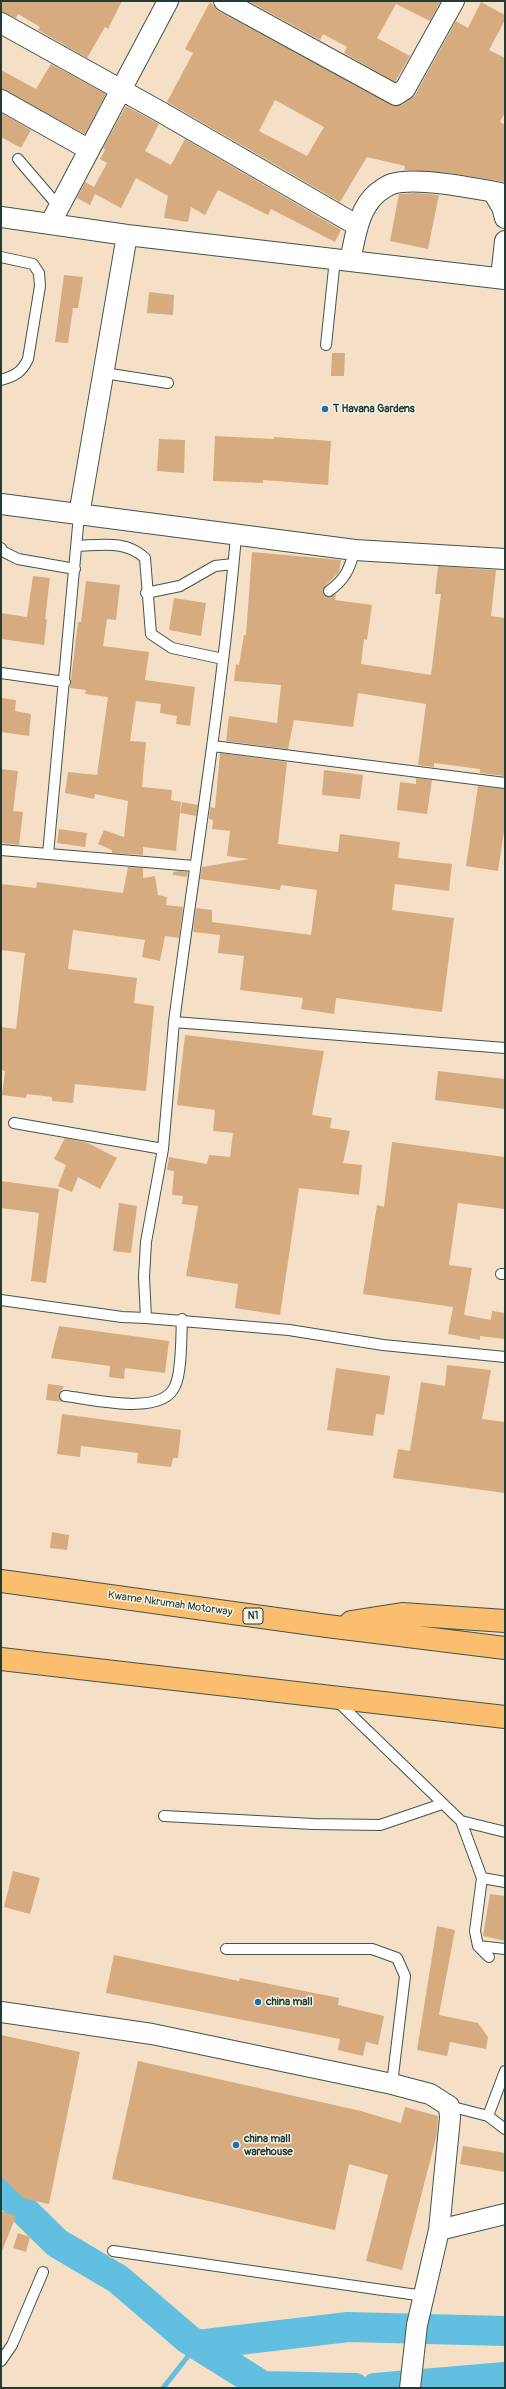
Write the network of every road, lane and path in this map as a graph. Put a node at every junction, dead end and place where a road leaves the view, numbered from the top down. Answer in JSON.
{"nodes":[{"id":1,"x":168,"y":1,"type":"edge"},
{"id":2,"x":224,"y":1,"type":"edge"},
{"id":3,"x":454,"y":1,"type":"edge"},
{"id":4,"x":1,"y":23,"type":"edge"},
{"id":5,"x":120,"y":89,"type":"junction"},
{"id":6,"x":1,"y":100,"type":"edge"},
{"id":7,"x":88,"y":149,"type":"junction"},
{"id":8,"x":18,"y":159,"type":"dead end"},
{"id":9,"x":499,"y":193,"type":"edge"},
{"id":10,"x":55,"y":216,"type":"junction"},
{"id":11,"x":1,"y":217,"type":"edge"},
{"id":12,"x":505,"y":218,"type":"edge"},
{"id":13,"x":358,"y":226,"type":"junction"},
{"id":14,"x":127,"y":235,"type":"junction"},
{"id":15,"x":505,"y":240,"type":"edge"},
{"id":16,"x":1,"y":257,"type":"edge"},
{"id":17,"x":343,"y":260,"type":"junction"},
{"id":18,"x":503,"y":278,"type":"edge"},
{"id":19,"x":326,"y":345,"type":"dead end"},
{"id":20,"x":104,"y":373,"type":"junction"},
{"id":21,"x":1,"y":380,"type":"edge"},
{"id":22,"x":168,"y":383,"type":"dead end"},
{"id":23,"x":2,"y":509,"type":"edge"},
{"id":24,"x":79,"y":515,"type":"junction"},
{"id":25,"x":236,"y":536,"type":"junction"},
{"id":26,"x":77,"y":546,"type":"junction"},
{"id":27,"x":1,"y":548,"type":"edge"},
{"id":28,"x":355,"y":550,"type":"junction"},
{"id":29,"x":505,"y":559,"type":"edge"},
{"id":30,"x":234,"y":564,"type":"junction"},
{"id":31,"x":75,"y":569,"type":"junction"},
{"id":32,"x":329,"y":591,"type":"dead end"},
{"id":33,"x":146,"y":593,"type":"junction"},
{"id":34,"x":223,"y":659,"type":"junction"},
{"id":35,"x":1,"y":673,"type":"edge"},
{"id":36,"x":65,"y":682,"type":"junction"},
{"id":37,"x":213,"y":746,"type":"junction"},
{"id":38,"x":505,"y":783,"type":"edge"},
{"id":39,"x":1,"y":850,"type":"edge"},
{"id":40,"x":48,"y":854,"type":"junction"},
{"id":41,"x":194,"y":866,"type":"junction"},
{"id":42,"x":174,"y":1022,"type":"junction"},
{"id":43,"x":505,"y":1048,"type":"edge"},
{"id":44,"x":14,"y":1123,"type":"dead end"},
{"id":45,"x":163,"y":1149,"type":"junction"},
{"id":46,"x":1,"y":1300,"type":"edge"},
{"id":47,"x":146,"y":1318,"type":"junction"},
{"id":48,"x":182,"y":1319,"type":"junction"},
{"id":49,"x":505,"y":1357,"type":"edge"},
{"id":50,"x":65,"y":1396,"type":"dead end"},
{"id":51,"x":1,"y":1581,"type":"edge"},
{"id":52,"x":505,"y":1621,"type":"edge"},
{"id":53,"x":327,"y":1626,"type":"junction"},
{"id":54,"x":505,"y":1648,"type":"edge"},
{"id":55,"x":1,"y":1659,"type":"edge"},
{"id":56,"x":333,"y":1697,"type":"junction"},
{"id":57,"x":505,"y":1717,"type":"edge"},
{"id":58,"x":442,"y":1804,"type":"junction"},
{"id":59,"x":164,"y":1816,"type":"dead end"},
{"id":60,"x":461,"y":1821,"type":"junction"},
{"id":61,"x":505,"y":1832,"type":"edge"},
{"id":62,"x":482,"y":1878,"type":"junction"},
{"id":63,"x":505,"y":1882,"type":"edge"},
{"id":64,"x":478,"y":1946,"type":"junction"},
{"id":65,"x":226,"y":1949,"type":"dead end"},
{"id":66,"x":505,"y":1949,"type":"edge"},
{"id":67,"x":489,"y":1957,"type":"dead end"},
{"id":68,"x":1,"y":2012,"type":"edge"},
{"id":69,"x":505,"y":2071,"type":"edge"},
{"id":70,"x":392,"y":2084,"type":"junction"},
{"id":71,"x":449,"y":2106,"type":"junction"},
{"id":72,"x":488,"y":2116,"type":"junction"},
{"id":73,"x":505,"y":2129,"type":"edge"},
{"id":74,"x":505,"y":2214,"type":"edge"},
{"id":75,"x":439,"y":2230,"type":"junction"},
{"id":76,"x":113,"y":2251,"type":"dead end"},
{"id":77,"x":43,"y":2272,"type":"dead end"},
{"id":78,"x":424,"y":2296,"type":"junction"},
{"id":79,"x":1,"y":2361,"type":"edge"},
{"id":80,"x":410,"y":2388,"type":"edge"}],
"edges":[{"from":1,"to":5,"type":"street"},
{"from":2,"to":3,"type":"street"},
{"from":4,"to":5,"type":"street"},
{"from":5,"to":7,"type":"street"},
{"from":5,"to":13,"type":"street"},
{"from":6,"to":7,"type":"street"},
{"from":7,"to":10,"type":"street"},
{"from":8,"to":10,"type":"lane"},
{"from":9,"to":12,"type":"street"},
{"from":9,"to":13,"type":"street"},
{"from":10,"to":11,"type":"street"},
{"from":10,"to":14,"type":"street"},
{"from":13,"to":17,"type":"street"},
{"from":14,"to":17,"type":"street"},
{"from":14,"to":20,"type":"street"},
{"from":15,"to":18,"type":"street"},
{"from":16,"to":21,"type":"lane"},
{"from":17,"to":18,"type":"street"},
{"from":17,"to":19,"type":"lane"},
{"from":20,"to":22,"type":"lane"},
{"from":20,"to":24,"type":"street"},
{"from":23,"to":24,"type":"street"},
{"from":24,"to":25,"type":"street"},
{"from":24,"to":26,"type":"lane"},
{"from":25,"to":28,"type":"street"},
{"from":25,"to":30,"type":"lane"},
{"from":26,"to":31,"type":"lane"},
{"from":26,"to":33,"type":"lane"},
{"from":27,"to":31,"type":"lane"},
{"from":28,"to":29,"type":"street"},
{"from":28,"to":32,"type":"lane"},
{"from":30,"to":33,"type":"lane"},
{"from":30,"to":34,"type":"lane"},
{"from":31,"to":36,"type":"lane"},
{"from":33,"to":34,"type":"lane"},
{"from":34,"to":37,"type":"lane"},
{"from":35,"to":36,"type":"lane"},
{"from":36,"to":40,"type":"lane"},
{"from":37,"to":38,"type":"lane"},
{"from":37,"to":41,"type":"lane"},
{"from":39,"to":40,"type":"lane"},
{"from":40,"to":41,"type":"lane"},
{"from":41,"to":42,"type":"lane"},
{"from":42,"to":43,"type":"lane"},
{"from":42,"to":45,"type":"lane"},
{"from":44,"to":45,"type":"lane"},
{"from":45,"to":47,"type":"lane"},
{"from":46,"to":47,"type":"lane"},
{"from":47,"to":48,"type":"lane"},
{"from":48,"to":49,"type":"lane"},
{"from":48,"to":50,"type":"lane"},
{"from":51,"to":53,"type":"highway","name":"Kwame Nkrumah Motorway","number":"N1"},
{"from":52,"to":53,"type":"highway"},
{"from":53,"to":54,"type":"highway","name":"Kwame Nkrumah Motorway","number":"N1"},
{"from":55,"to":56,"type":"highway"},
{"from":56,"to":57,"type":"highway"},
{"from":56,"to":58,"type":"lane"},
{"from":58,"to":59,"type":"lane"},
{"from":58,"to":60,"type":"lane"},
{"from":60,"to":61,"type":"lane"},
{"from":60,"to":62,"type":"lane"},
{"from":62,"to":63,"type":"lane"},
{"from":62,"to":64,"type":"lane"},
{"from":64,"to":66,"type":"lane"},
{"from":64,"to":67,"type":"lane"},
{"from":65,"to":70,"type":"lane"},
{"from":68,"to":70,"type":"street"},
{"from":69,"to":72,"type":"lane"},
{"from":70,"to":71,"type":"street"},
{"from":71,"to":72,"type":"lane"},
{"from":71,"to":75,"type":"street"},
{"from":72,"to":73,"type":"lane"},
{"from":74,"to":75,"type":"street"},
{"from":75,"to":78,"type":"street"},
{"from":76,"to":78,"type":"lane"},
{"from":77,"to":79,"type":"lane"},
{"from":78,"to":80,"type":"street"}]}
